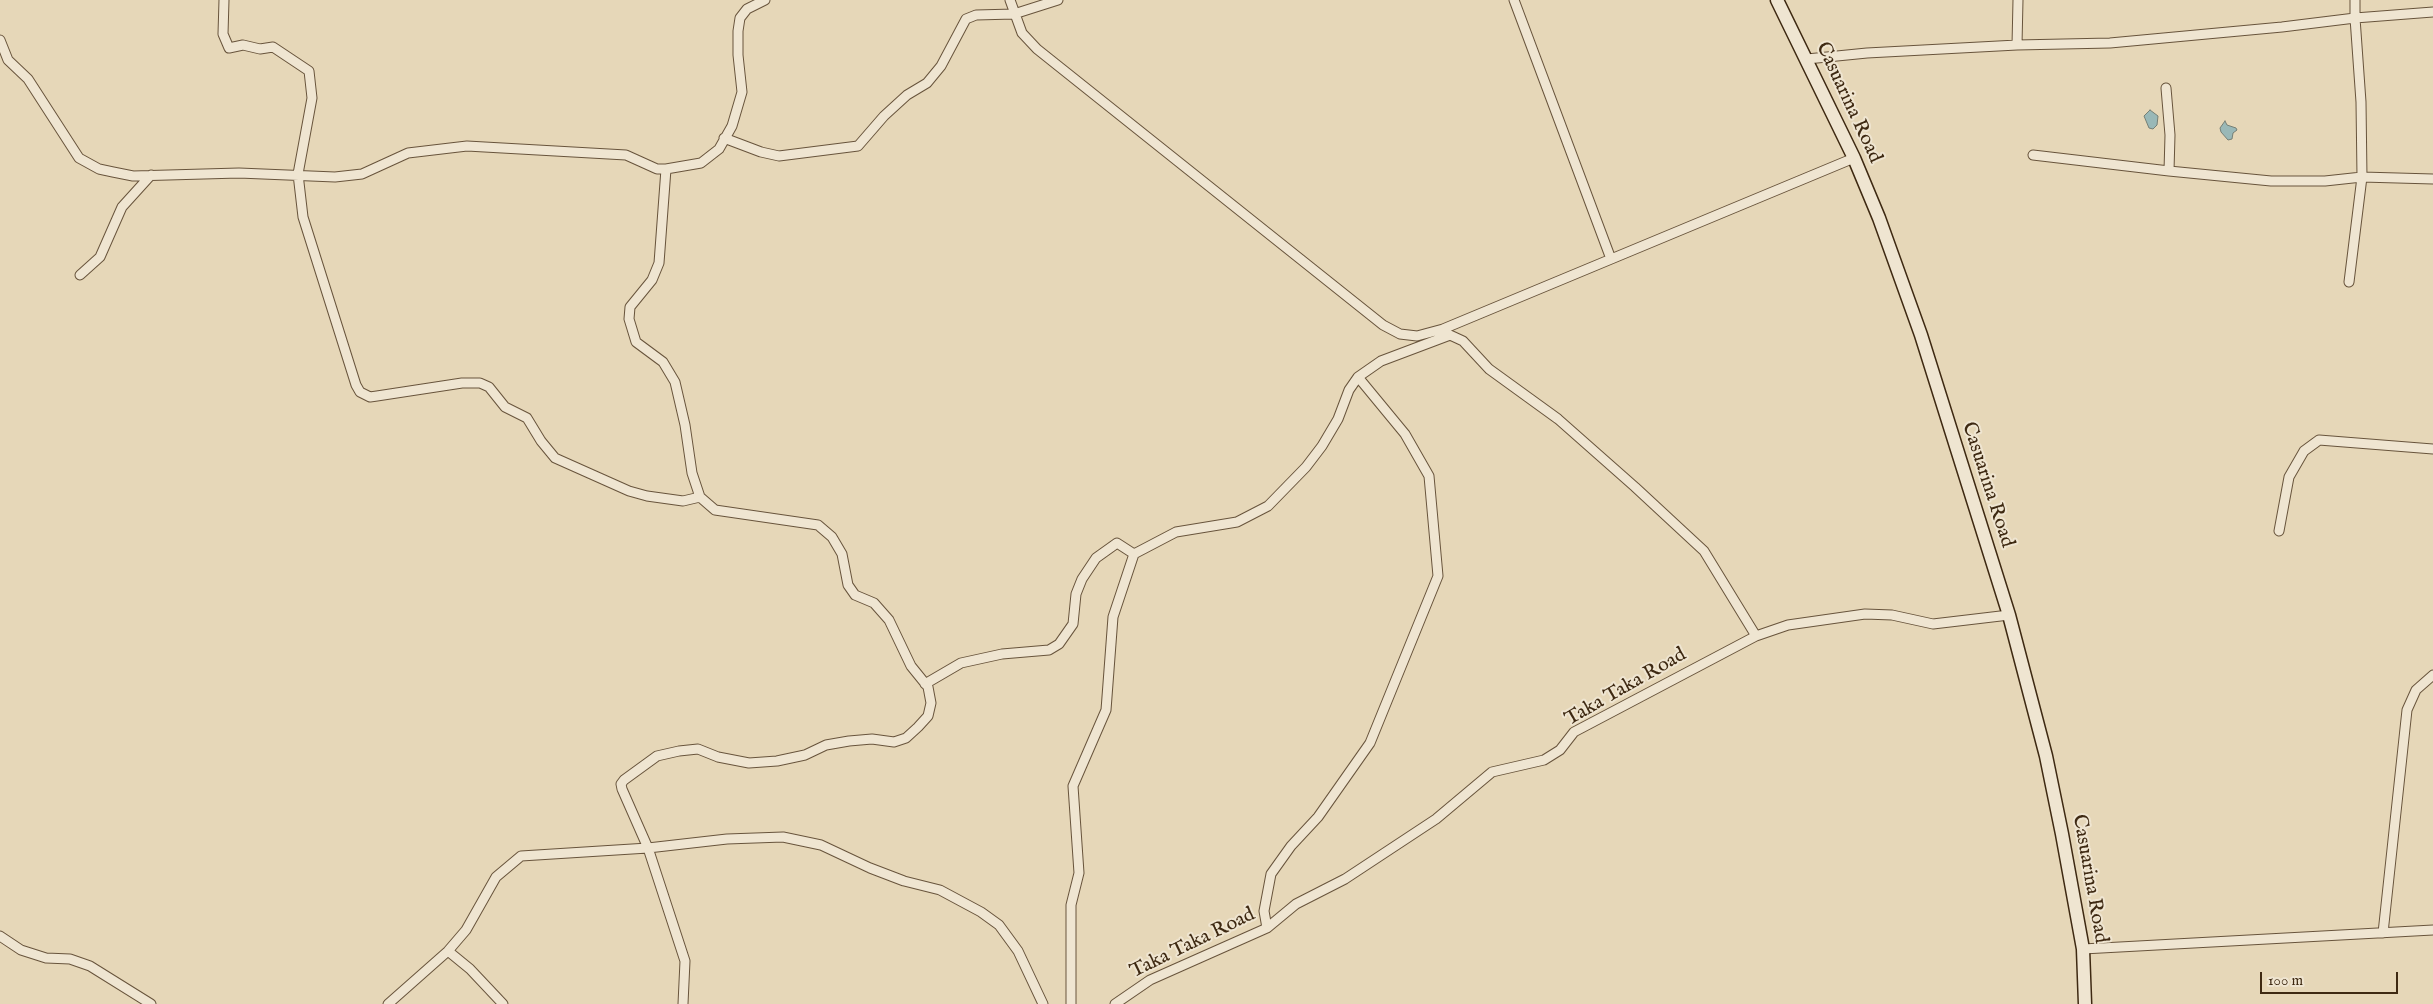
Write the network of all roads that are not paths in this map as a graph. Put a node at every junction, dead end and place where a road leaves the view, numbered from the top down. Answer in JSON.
{"nodes":[{"id":1,"x":224,"y":0,"type":"edge"},
{"id":2,"x":765,"y":0,"type":"edge"},
{"id":3,"x":1010,"y":0,"type":"edge"},
{"id":4,"x":1058,"y":0,"type":"edge"},
{"id":5,"x":1514,"y":0,"type":"edge"},
{"id":6,"x":1777,"y":0,"type":"edge"},
{"id":7,"x":2018,"y":0,"type":"edge"},
{"id":8,"x":2355,"y":0,"type":"edge"},
{"id":9,"x":2433,"y":12,"type":"edge"},
{"id":10,"x":1014,"y":14,"type":"junction"},
{"id":11,"x":2355,"y":18,"type":"junction"},
{"id":12,"x":0,"y":40,"type":"edge"},
{"id":13,"x":2017,"y":46,"type":"junction"},
{"id":14,"x":1807,"y":59,"type":"junction"},
{"id":15,"x":2166,"y":88,"type":"dead end"},
{"id":16,"x":724,"y":138,"type":"junction"},
{"id":17,"x":2033,"y":155,"type":"dead end"},
{"id":18,"x":1854,"y":158,"type":"junction"},
{"id":19,"x":666,"y":169,"type":"junction"},
{"id":20,"x":2169,"y":171,"type":"junction"},
{"id":21,"x":298,"y":174,"type":"junction"},
{"id":22,"x":152,"y":175,"type":"junction"},
{"id":23,"x":2362,"y":177,"type":"junction"},
{"id":24,"x":2433,"y":179,"type":"edge"},
{"id":25,"x":1611,"y":259,"type":"junction"},
{"id":26,"x":80,"y":275,"type":"dead end"},
{"id":27,"x":2349,"y":282,"type":"dead end"},
{"id":28,"x":1431,"y":333,"type":"junction"},
{"id":29,"x":1450,"y":335,"type":"junction"},
{"id":30,"x":1358,"y":377,"type":"junction"},
{"id":31,"x":2433,"y":450,"type":"edge"},
{"id":32,"x":700,"y":497,"type":"junction"},
{"id":33,"x":2279,"y":531,"type":"dead end"},
{"id":34,"x":1134,"y":554,"type":"junction"},
{"id":35,"x":2009,"y":615,"type":"junction"},
{"id":36,"x":1756,"y":636,"type":"junction"},
{"id":37,"x":2433,"y":675,"type":"edge"},
{"id":38,"x":925,"y":684,"type":"junction"},
{"id":39,"x":648,"y":848,"type":"junction"},
{"id":40,"x":1268,"y":928,"type":"junction"},
{"id":41,"x":2433,"y":930,"type":"edge"},
{"id":42,"x":2383,"y":933,"type":"junction"},
{"id":43,"x":0,"y":936,"type":"edge"},
{"id":44,"x":2083,"y":948,"type":"junction"},
{"id":45,"x":448,"y":951,"type":"junction"},
{"id":46,"x":151,"y":1004,"type":"edge"},
{"id":47,"x":388,"y":1004,"type":"edge"},
{"id":48,"x":502,"y":1004,"type":"edge"},
{"id":49,"x":683,"y":1004,"type":"edge"},
{"id":50,"x":1043,"y":1004,"type":"edge"},
{"id":51,"x":1071,"y":1004,"type":"edge"},
{"id":52,"x":1115,"y":1004,"type":"edge"},
{"id":53,"x":2084,"y":1004,"type":"edge"}],
"edges":[{"from":1,"to":21,"type":"street"},
{"from":2,"to":16,"type":"street"},
{"from":3,"to":10,"type":"street"},
{"from":4,"to":10,"type":"street"},
{"from":5,"to":25,"type":"street"},
{"from":6,"to":14,"type":"street","name":"Casuarina Road"},
{"from":7,"to":13,"type":"street"},
{"from":8,"to":11,"type":"street"},
{"from":9,"to":11,"type":"street"},
{"from":10,"to":16,"type":"street"},
{"from":10,"to":28,"type":"street"},
{"from":11,"to":13,"type":"street"},
{"from":11,"to":23,"type":"street"},
{"from":12,"to":22,"type":"street"},
{"from":13,"to":14,"type":"street"},
{"from":14,"to":18,"type":"street","name":"Casuarina Road"},
{"from":15,"to":20,"type":"street"},
{"from":16,"to":19,"type":"street"},
{"from":17,"to":20,"type":"street"},
{"from":18,"to":25,"type":"street"},
{"from":18,"to":35,"type":"street","name":"Casuarina Road"},
{"from":19,"to":21,"type":"street"},
{"from":19,"to":32,"type":"street"},
{"from":20,"to":23,"type":"street"},
{"from":21,"to":22,"type":"street"},
{"from":21,"to":32,"type":"street"},
{"from":22,"to":26,"type":"street"},
{"from":23,"to":24,"type":"street"},
{"from":23,"to":27,"type":"street"},
{"from":25,"to":28,"type":"street"},
{"from":28,"to":29,"type":"street"},
{"from":29,"to":30,"type":"street"},
{"from":29,"to":36,"type":"street"},
{"from":30,"to":34,"type":"street"},
{"from":30,"to":40,"type":"street"},
{"from":31,"to":33,"type":"street"},
{"from":32,"to":38,"type":"street"},
{"from":34,"to":38,"type":"street"},
{"from":34,"to":51,"type":"street"},
{"from":35,"to":36,"type":"street","name":"Taka Taka Road"},
{"from":35,"to":44,"type":"street","name":"Casuarina Road"},
{"from":36,"to":40,"type":"street","name":"Taka Taka Road"},
{"from":37,"to":42,"type":"street"},
{"from":38,"to":39,"type":"street"},
{"from":39,"to":45,"type":"street"},
{"from":39,"to":49,"type":"street"},
{"from":39,"to":50,"type":"street"},
{"from":40,"to":52,"type":"street","name":"Taka Taka Road"},
{"from":41,"to":42,"type":"street"},
{"from":42,"to":44,"type":"street"},
{"from":43,"to":46,"type":"street"},
{"from":44,"to":53,"type":"street","name":"Casuarina Road"},
{"from":45,"to":47,"type":"street"},
{"from":45,"to":48,"type":"street"}]}
